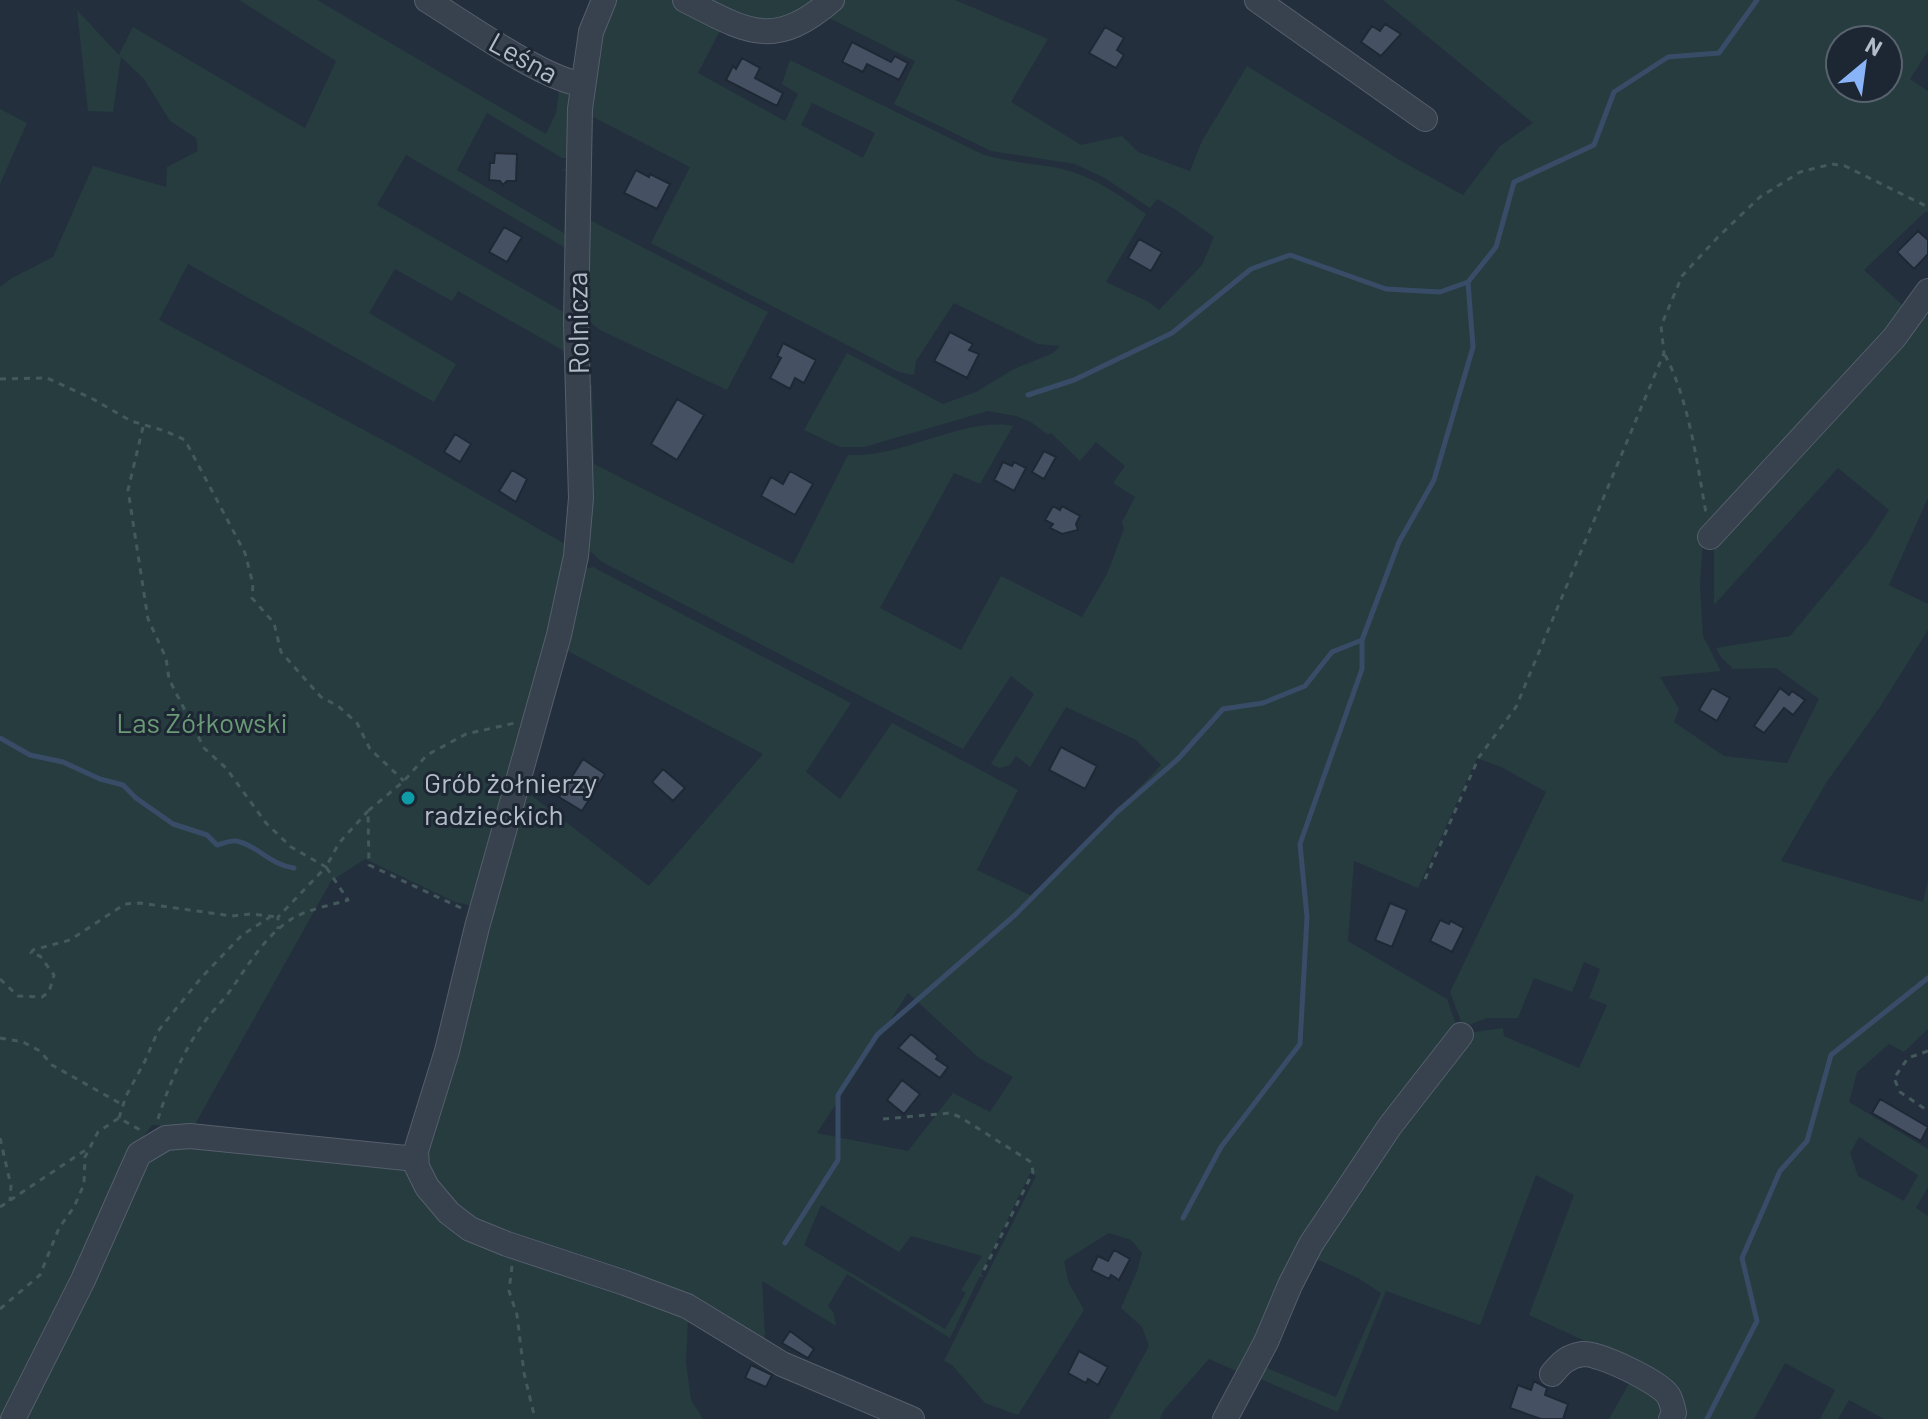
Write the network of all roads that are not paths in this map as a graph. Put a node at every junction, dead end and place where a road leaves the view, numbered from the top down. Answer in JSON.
{"nodes":[{"id":1,"x":427,"y":0,"type":"edge"},
{"id":2,"x":604,"y":0,"type":"edge"},
{"id":3,"x":685,"y":0,"type":"edge"},
{"id":4,"x":832,"y":0,"type":"edge"},
{"id":5,"x":1257,"y":0,"type":"edge"},
{"id":6,"x":582,"y":84,"type":"junction"},
{"id":7,"x":1425,"y":119,"type":"dead end"},
{"id":8,"x":1928,"y":291,"type":"edge"},
{"id":9,"x":1710,"y":537,"type":"road end"},
{"id":10,"x":1461,"y":1035,"type":"dead end"},
{"id":11,"x":416,"y":1159,"type":"junction"},
{"id":12,"x":1552,"y":1374,"type":"dead end"},
{"id":13,"x":13,"y":1419,"type":"edge"},
{"id":14,"x":912,"y":1419,"type":"edge"},
{"id":15,"x":1225,"y":1419,"type":"edge"},
{"id":16,"x":1671,"y":1419,"type":"edge"}],
"edges":[{"from":1,"to":6,"type":"street","name":"Leśna"},
{"from":2,"to":6,"type":"street","name":"Rolnicza"},
{"from":3,"to":4,"type":"street"},
{"from":5,"to":7,"type":"street"},
{"from":6,"to":11,"type":"street","name":"Rolnicza"},
{"from":8,"to":9,"type":"street"},
{"from":10,"to":15,"type":"street"},
{"from":11,"to":13,"type":"street"},
{"from":11,"to":14,"type":"street"},
{"from":12,"to":16,"type":"street"}]}
